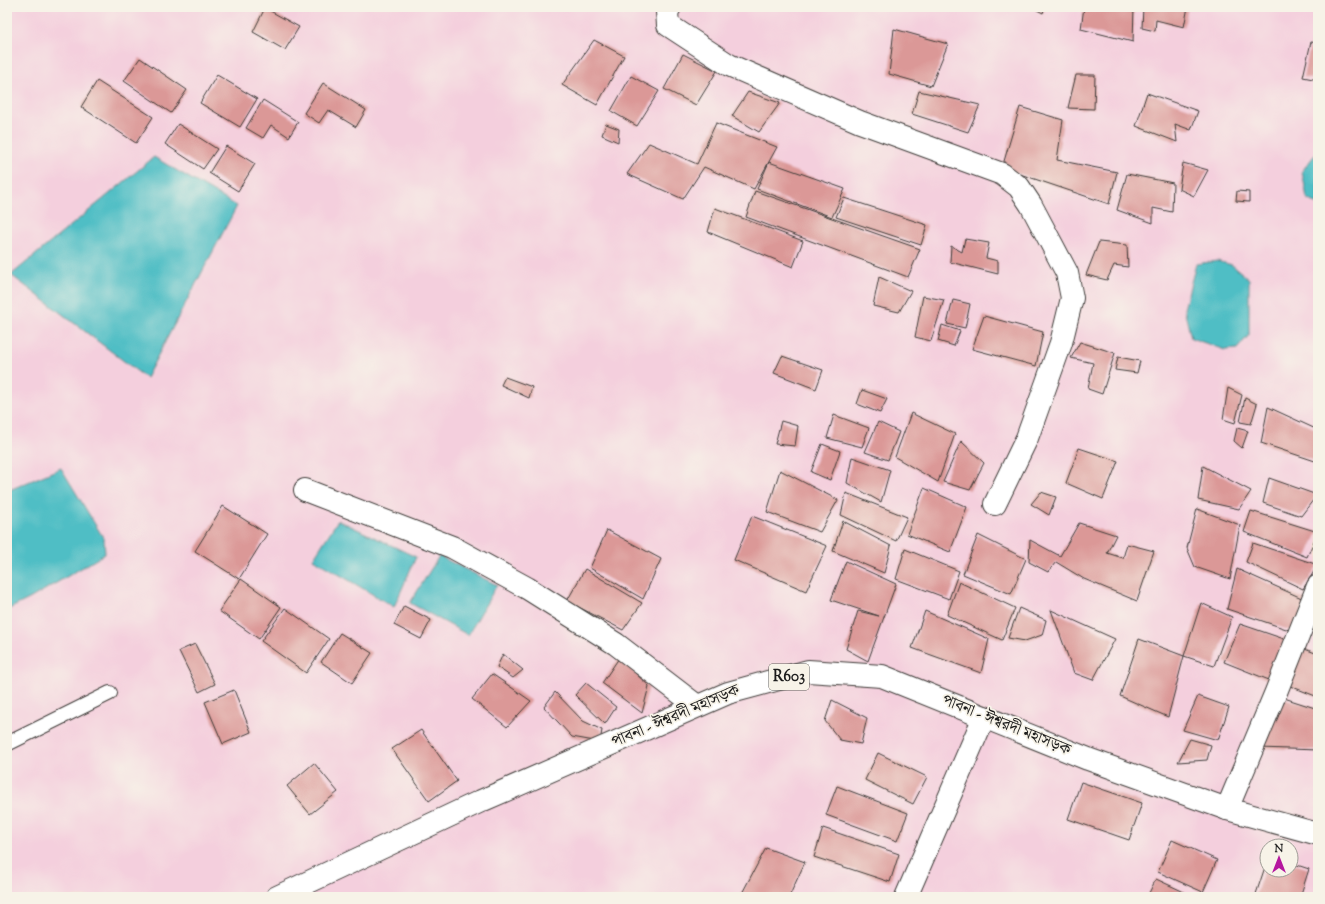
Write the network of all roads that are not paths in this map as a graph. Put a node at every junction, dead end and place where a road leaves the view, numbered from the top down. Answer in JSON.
{"nodes":[{"id":1,"x":670,"y":7,"type":"edge"},
{"id":2,"x":305,"y":490,"type":"dead end"},
{"id":3,"x":994,"y":504,"type":"dead end"},
{"id":4,"x":1318,"y":586,"type":"edge"},
{"id":5,"x":110,"y":693,"type":"dead end"},
{"id":6,"x":697,"y":706,"type":"junction"},
{"id":7,"x":984,"y":717,"type":"junction"},
{"id":8,"x":7,"y":744,"type":"edge"},
{"id":9,"x":1227,"y":809,"type":"junction"},
{"id":10,"x":1318,"y":834,"type":"edge"},
{"id":11,"x":277,"y":897,"type":"edge"},
{"id":12,"x":906,"y":897,"type":"edge"}],
"edges":[{"from":1,"to":3,"type":"street"},
{"from":2,"to":6,"type":"street"},
{"from":4,"to":9,"type":"street"},
{"from":5,"to":8,"type":"lane"},
{"from":6,"to":7,"type":"street","name":"পাবনা - ঈশ্বরদী মহাসড়ক","number":"R603"},
{"from":6,"to":11,"type":"street","name":"পাবনা - ঈশ্বরদী মহাসড়ক","number":"R603"},
{"from":7,"to":9,"type":"street","name":"পাবনা - ঈশ্বরদী মহাসড়ক","number":"R603"},
{"from":7,"to":12,"type":"street"},
{"from":9,"to":10,"type":"street","name":"পাবনা - ঈশ্বরদী মহাসড়ক","number":"R603"}]}
